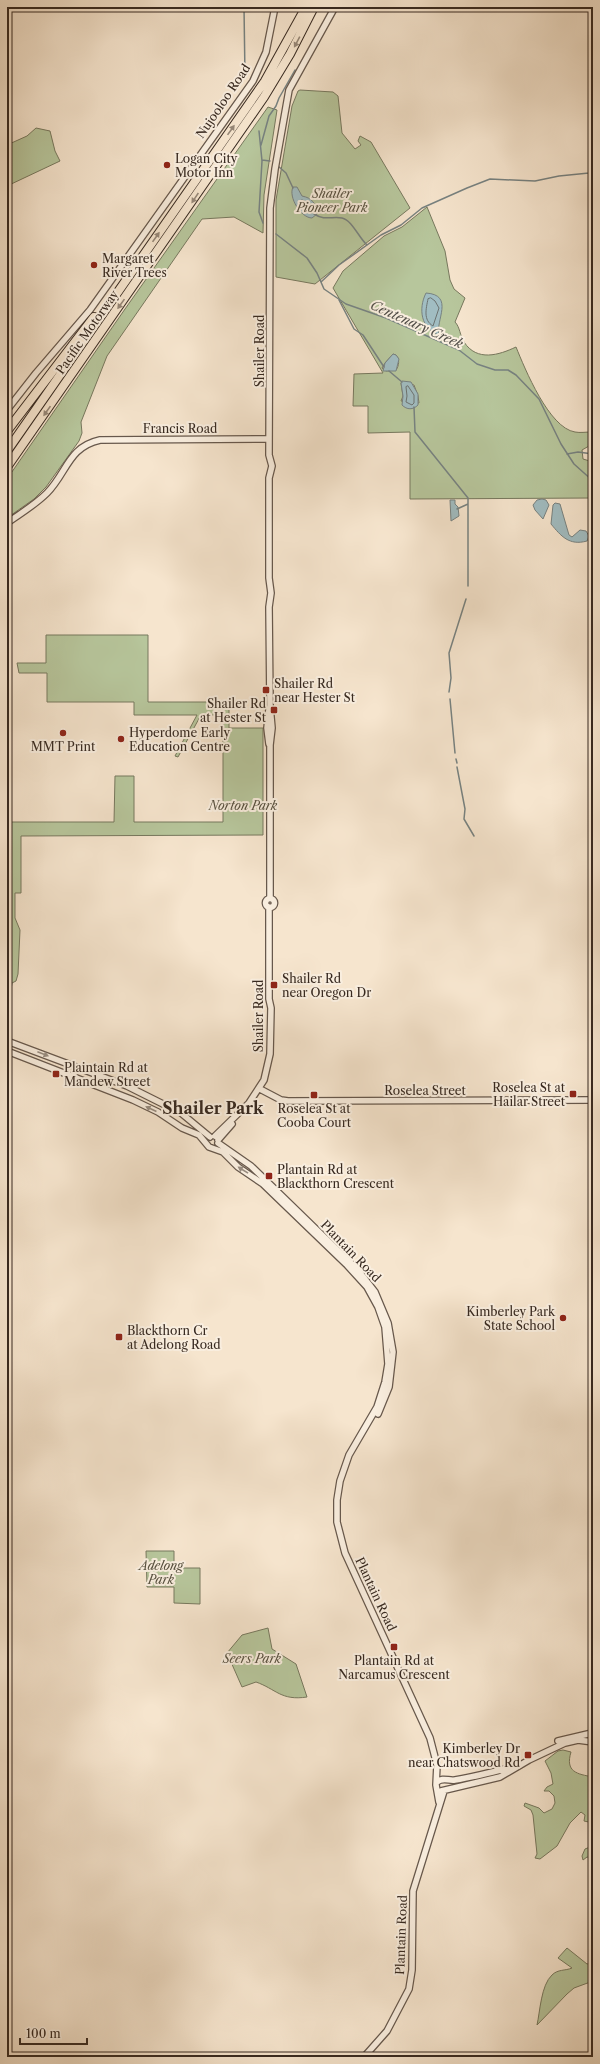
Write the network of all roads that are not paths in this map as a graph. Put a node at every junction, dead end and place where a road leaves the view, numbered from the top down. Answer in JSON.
{"nodes":[{"id":1,"x":275,"y":7,"type":"edge"},
{"id":2,"x":306,"y":7,"type":"edge"},
{"id":3,"x":314,"y":7,"type":"edge"},
{"id":4,"x":335,"y":7,"type":"edge"},
{"id":5,"x":106,"y":309,"type":"junction"},
{"id":6,"x":8,"y":409,"type":"edge"},
{"id":7,"x":7,"y":431,"type":"edge"},
{"id":8,"x":269,"y":439,"type":"junction"},
{"id":9,"x":7,"y":451,"type":"edge"},
{"id":10,"x":7,"y":468,"type":"edge"},
{"id":11,"x":7,"y":523,"type":"edge"},
{"id":12,"x":7,"y":1040,"type":"edge"},
{"id":13,"x":7,"y":1051,"type":"edge"},
{"id":14,"x":260,"y":1089,"type":"junction"},
{"id":15,"x":593,"y":1100,"type":"edge"},
{"id":16,"x":215,"y":1139,"type":"junction"},
{"id":17,"x":207,"y":1143,"type":"junction"},
{"id":18,"x":213,"y":1148,"type":"junction"},
{"id":19,"x":365,"y":1430,"type":"junction"},
{"id":20,"x":593,"y":1735,"type":"edge"},
{"id":21,"x":593,"y":1742,"type":"edge"},
{"id":22,"x":529,"y":1760,"type":"junction"},
{"id":23,"x":518,"y":1766,"type":"junction"},
{"id":24,"x":442,"y":1780,"type":"junction"},
{"id":25,"x":443,"y":1790,"type":"junction"},
{"id":26,"x":364,"y":2057,"type":"edge"}],
"edges":[{"from":1,"to":6,"type":"street","name":"Nujooloo Road"},
{"from":5,"to":2,"type":"highway","name":"Pacific Motorway","one_way":true},
{"from":3,"to":10,"type":"highway","name":"Pacific Motorway","one_way":true},
{"from":4,"to":8,"type":"street","name":"Shailer Road"},
{"from":5,"to":7,"type":"highway"},
{"from":5,"to":9,"type":"highway","name":"Pacific Motorway"},
{"from":8,"to":11,"type":"street","name":"Francis Road"},
{"from":8,"to":14,"type":"street","name":"Shailer Road"},
{"from":12,"to":16,"type":"street","name":"Plantain Road","one_way":true},
{"from":17,"to":13,"type":"street","one_way":true},
{"from":14,"to":15,"type":"street","name":"Roselea Street"},
{"from":14,"to":16,"type":"street","name":"Shailer Road"},
{"from":16,"to":17,"type":"street"},
{"from":16,"to":18,"type":"street"},
{"from":16,"to":19,"type":"street","name":"Plantain Road"},
{"from":17,"to":18,"type":"street","name":"Plantain Road"},
{"from":19,"to":18,"type":"street","name":"Plantain Road","one_way":true},
{"from":19,"to":24,"type":"street","name":"Plantain Road"},
{"from":20,"to":22,"type":"street"},
{"from":21,"to":22,"type":"street"},
{"from":22,"to":23,"type":"street"},
{"from":23,"to":24,"type":"street"},
{"from":23,"to":25,"type":"street"},
{"from":24,"to":25,"type":"street"},
{"from":24,"to":25,"type":"street"},
{"from":25,"to":26,"type":"street","name":"Plantain Road"}]}
